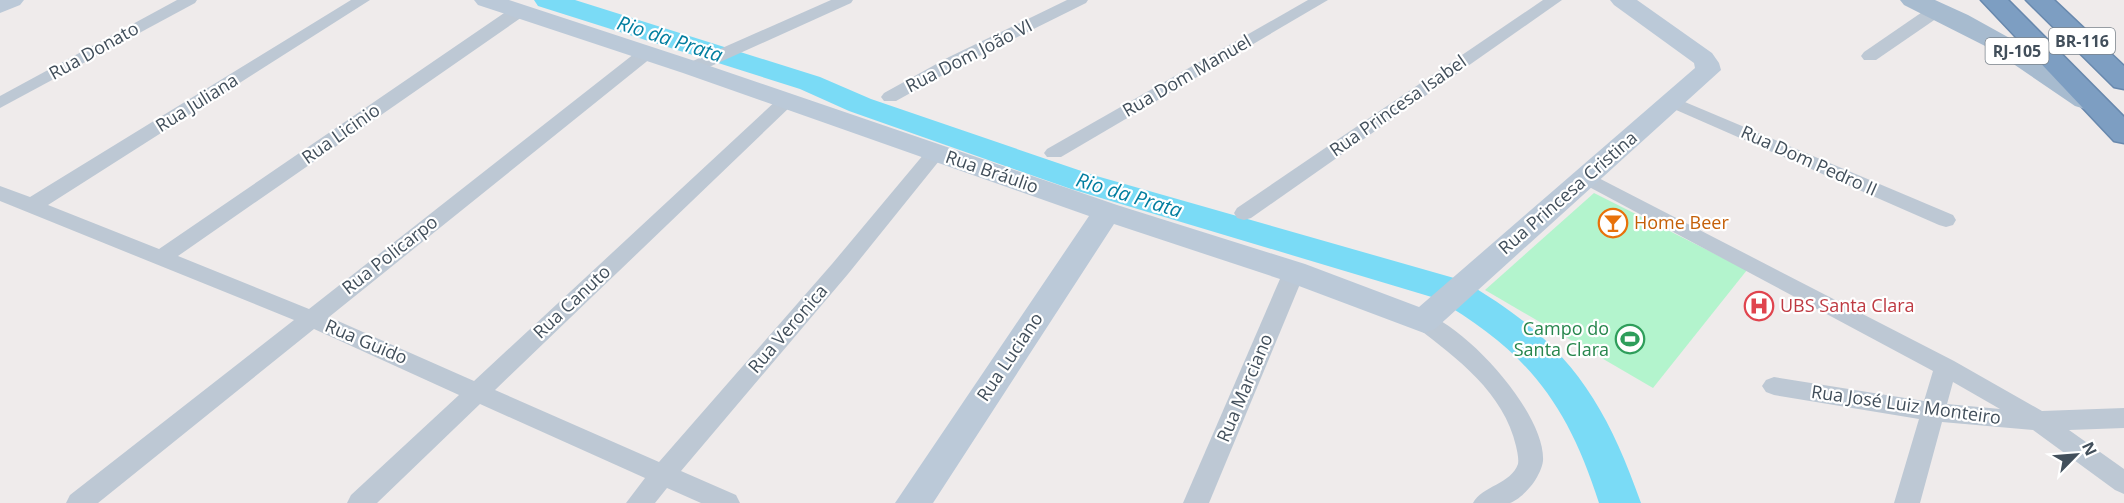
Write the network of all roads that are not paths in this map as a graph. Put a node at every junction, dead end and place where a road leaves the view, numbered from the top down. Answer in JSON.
{"nodes":[{"id":1,"x":12,"y":0,"type":"edge"},
{"id":2,"x":189,"y":0,"type":"edge"},
{"id":3,"x":362,"y":0,"type":"edge"},
{"id":4,"x":486,"y":0,"type":"edge"},
{"id":5,"x":845,"y":0,"type":"edge"},
{"id":6,"x":1080,"y":0,"type":"edge"},
{"id":7,"x":1320,"y":0,"type":"edge"},
{"id":8,"x":1554,"y":0,"type":"edge"},
{"id":9,"x":1622,"y":0,"type":"edge"},
{"id":10,"x":1994,"y":0,"type":"edge"},
{"id":11,"x":2018,"y":0,"type":"edge"},
{"id":12,"x":2039,"y":0,"type":"edge"},
{"id":13,"x":2065,"y":0,"type":"edge"},
{"id":14,"x":1925,"y":5,"type":"edge"},
{"id":15,"x":0,"y":6,"type":"edge"},
{"id":16,"x":519,"y":11,"type":"junction"},
{"id":17,"x":645,"y":54,"type":"junction"},
{"id":18,"x":2124,"y":55,"type":"edge"},
{"id":19,"x":1870,"y":56,"type":"dead end"},
{"id":20,"x":701,"y":64,"type":"junction"},
{"id":21,"x":2124,"y":81,"type":"edge"},
{"id":22,"x":890,"y":97,"type":"dead end"},
{"id":23,"x":785,"y":102,"type":"junction"},
{"id":24,"x":1673,"y":102,"type":"junction"},
{"id":25,"x":0,"y":103,"type":"edge"},
{"id":26,"x":2119,"y":120,"type":"edge"},
{"id":27,"x":936,"y":152,"type":"junction"},
{"id":28,"x":1054,"y":153,"type":"dead end"},
{"id":29,"x":1585,"y":177,"type":"junction"},
{"id":30,"x":0,"y":193,"type":"edge"},
{"id":31,"x":31,"y":206,"type":"junction"},
{"id":32,"x":1107,"y":212,"type":"junction"},
{"id":33,"x":1244,"y":213,"type":"dead end"},
{"id":34,"x":1946,"y":220,"type":"dead end"},
{"id":35,"x":162,"y":257,"type":"junction"},
{"id":36,"x":1294,"y":272,"type":"junction"},
{"id":37,"x":1432,"y":313,"type":"junction"},
{"id":38,"x":310,"y":318,"type":"junction"},
{"id":39,"x":1946,"y":367,"type":"junction"},
{"id":40,"x":1774,"y":386,"type":"dead end"},
{"id":41,"x":477,"y":391,"type":"junction"},
{"id":42,"x":1934,"y":411,"type":"junction"},
{"id":43,"x":2124,"y":418,"type":"edge"},
{"id":44,"x":2038,"y":421,"type":"junction"},
{"id":45,"x":661,"y":476,"type":"junction"},
{"id":46,"x":2124,"y":483,"type":"edge"},
{"id":47,"x":1497,"y":497,"type":"edge"},
{"id":48,"x":79,"y":503,"type":"edge"},
{"id":49,"x":360,"y":503,"type":"edge"},
{"id":50,"x":639,"y":503,"type":"edge"},
{"id":51,"x":727,"y":503,"type":"edge"},
{"id":52,"x":913,"y":503,"type":"edge"},
{"id":53,"x":1196,"y":503,"type":"edge"},
{"id":54,"x":1907,"y":503,"type":"edge"}],
"edges":[{"from":1,"to":15,"type":"street"},
{"from":2,"to":25,"type":"street","name":"Rua Donato"},
{"from":3,"to":31,"type":"street","name":"Rua Juliana"},
{"from":4,"to":16,"type":"street","name":"Rua Bráulio"},
{"from":5,"to":20,"type":"street"},
{"from":6,"to":22,"type":"street","name":"Rua Dom João VI"},
{"from":7,"to":28,"type":"street","name":"Rua Dom Manuel"},
{"from":8,"to":33,"type":"street","name":"Rua Princesa Isabel"},
{"from":9,"to":24,"type":"street","name":"Rua Princesa Cristina"},
{"from":10,"to":26,"type":"highway","number":"BR-116"},
{"from":11,"to":26,"type":"highway","number":"BR-116"},
{"from":12,"to":21,"type":"highway","number":"BR-116"},
{"from":13,"to":18,"type":"highway","number":"BR-116"},
{"from":14,"to":19,"type":"street"},
{"from":14,"to":26,"type":"main road","number":"RJ-105"},
{"from":16,"to":17,"type":"street","name":"Rua Bráulio"},
{"from":16,"to":35,"type":"street","name":"Rua Licinio"},
{"from":17,"to":20,"type":"street","name":"Rua Bráulio"},
{"from":17,"to":38,"type":"street","name":"Rua Policarpo"},
{"from":20,"to":23,"type":"street","name":"Rua Bráulio"},
{"from":23,"to":27,"type":"street","name":"Rua Bráulio"},
{"from":23,"to":41,"type":"street","name":"Rua Canuto"},
{"from":24,"to":29,"type":"street","name":"Rua Princesa Cristina"},
{"from":24,"to":34,"type":"street","name":"Rua Dom Pedro II"},
{"from":27,"to":32,"type":"street","name":"Rua Bráulio"},
{"from":27,"to":45,"type":"street","name":"Rua Veronica"},
{"from":29,"to":37,"type":"street","name":"Rua Princesa Cristina"},
{"from":29,"to":39,"type":"street"},
{"from":30,"to":31,"type":"street","name":"Rua Guido"},
{"from":31,"to":35,"type":"street","name":"Rua Guido"},
{"from":32,"to":36,"type":"street","name":"Rua Bráulio"},
{"from":32,"to":52,"type":"street","name":"Rua Luciano"},
{"from":35,"to":38,"type":"street","name":"Rua Guido"},
{"from":36,"to":37,"type":"street","name":"Rua Bráulio"},
{"from":36,"to":53,"type":"street","name":"Rua Marciano"},
{"from":37,"to":47,"type":"street","name":"Rua Bráulio"},
{"from":38,"to":41,"type":"street","name":"Rua Guido"},
{"from":38,"to":48,"type":"street","name":"Rua Policarpo"},
{"from":39,"to":42,"type":"street"},
{"from":39,"to":44,"type":"street"},
{"from":40,"to":42,"type":"street","name":"Rua José Luiz Monteiro"},
{"from":41,"to":45,"type":"street","name":"Rua Guido"},
{"from":41,"to":49,"type":"street","name":"Rua Canuto"},
{"from":42,"to":44,"type":"street","name":"Rua José Luiz Monteiro"},
{"from":42,"to":54,"type":"street"},
{"from":43,"to":44,"type":"street","name":"Rua José Luiz Monteiro"},
{"from":44,"to":46,"type":"street"},
{"from":45,"to":50,"type":"street","name":"Rua Veronica"},
{"from":45,"to":51,"type":"street","name":"Rua Guido"}]}
